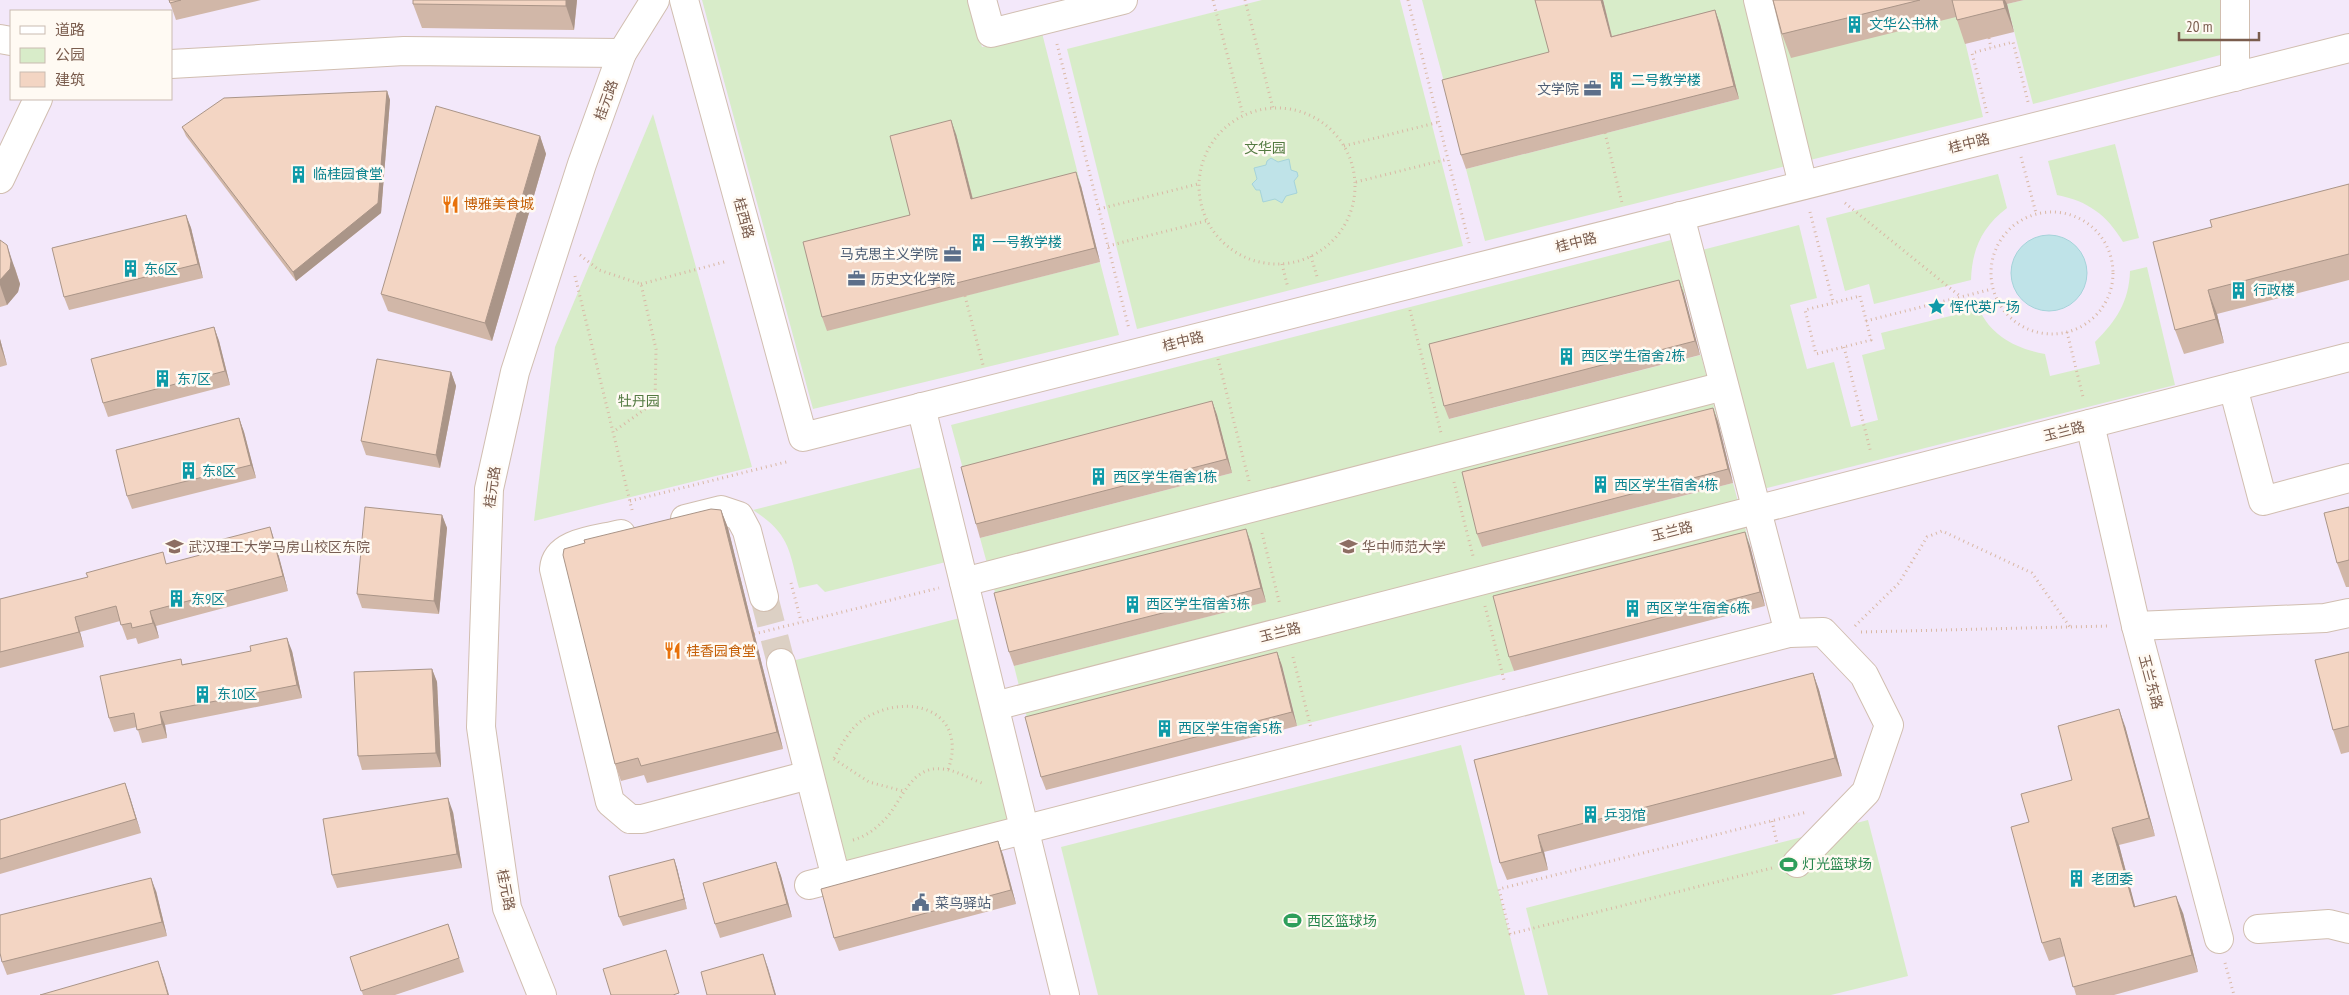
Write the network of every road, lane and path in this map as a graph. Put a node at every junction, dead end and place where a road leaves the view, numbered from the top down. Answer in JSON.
{"nodes":[{"id":1,"x":655,"y":0,"type":"edge"},
{"id":2,"x":684,"y":0,"type":"edge"},
{"id":3,"x":982,"y":0,"type":"edge"},
{"id":4,"x":1123,"y":0,"type":"edge"},
{"id":5,"x":1213,"y":0,"type":"edge"},
{"id":6,"x":1245,"y":0,"type":"edge"},
{"id":7,"x":1408,"y":0,"type":"edge"},
{"id":8,"x":1758,"y":0,"type":"edge"},
{"id":9,"x":2235,"y":0,"type":"edge"},
{"id":10,"x":1051,"y":18,"type":"junction"},
{"id":11,"x":1989,"y":38,"type":"edge"},
{"id":12,"x":1992,"y":48,"type":"junction"},
{"id":13,"x":2349,"y":48,"type":"edge"},
{"id":14,"x":622,"y":54,"type":"junction"},
{"id":15,"x":172,"y":64,"type":"edge"},
{"id":16,"x":2235,"y":77,"type":"junction"},
{"id":17,"x":38,"y":100,"type":"edge"},
{"id":18,"x":1273,"y":108,"type":"junction"},
{"id":19,"x":1243,"y":116,"type":"junction"},
{"id":20,"x":1439,"y":122,"type":"junction"},
{"id":21,"x":2014,"y":132,"type":"junction"},
{"id":22,"x":1605,"y":133,"type":"edge"},
{"id":23,"x":1344,"y":146,"type":"junction"},
{"id":24,"x":1448,"y":159,"type":"junction"},
{"id":25,"x":0,"y":179,"type":"edge"},
{"id":26,"x":1356,"y":182,"type":"junction"},
{"id":27,"x":1810,"y":183,"type":"junction"},
{"id":28,"x":1198,"y":184,"type":"junction"},
{"id":29,"x":1099,"y":209,"type":"junction"},
{"id":30,"x":2036,"y":213,"type":"junction"},
{"id":31,"x":1680,"y":216,"type":"junction"},
{"id":32,"x":1206,"y":221,"type":"junction"},
{"id":33,"x":563,"y":225,"type":"junction"},
{"id":34,"x":1628,"y":229,"type":"junction"},
{"id":35,"x":1108,"y":246,"type":"junction"},
{"id":36,"x":753,"y":254,"type":"junction"},
{"id":37,"x":1476,"y":268,"type":"junction"},
{"id":38,"x":574,"y":273,"type":"dead end"},
{"id":39,"x":641,"y":284,"type":"junction"},
{"id":40,"x":1404,"y":286,"type":"junction"},
{"id":41,"x":1992,"y":289,"type":"junction"},
{"id":42,"x":965,"y":296,"type":"edge"},
{"id":43,"x":1961,"y":297,"type":"junction"},
{"id":44,"x":1833,"y":302,"type":"junction"},
{"id":45,"x":1866,"y":321,"type":"junction"},
{"id":46,"x":2067,"y":332,"type":"junction"},
{"id":47,"x":1211,"y":334,"type":"junction"},
{"id":48,"x":1844,"y":347,"type":"junction"},
{"id":49,"x":1135,"y":354,"type":"junction"},
{"id":50,"x":2349,"y":357,"type":"edge"},
{"id":51,"x":2076,"y":370,"type":"dead end"},
{"id":52,"x":1724,"y":386,"type":"junction"},
{"id":53,"x":2233,"y":387,"type":"junction"},
{"id":54,"x":989,"y":390,"type":"junction"},
{"id":55,"x":921,"y":407,"type":"junction"},
{"id":56,"x":1864,"y":424,"type":"dead end"},
{"id":57,"x":2090,"y":424,"type":"junction"},
{"id":58,"x":613,"y":432,"type":"junction"},
{"id":59,"x":803,"y":437,"type":"joint"},
{"id":60,"x":1448,"y":457,"type":"junction"},
{"id":61,"x":751,"y":472,"type":"dead end"},
{"id":62,"x":2349,"y":478,"type":"edge"},
{"id":63,"x":630,"y":502,"type":"junction"},
{"id":64,"x":1255,"y":507,"type":"junction"},
{"id":65,"x":1757,"y":510,"type":"junction"},
{"id":66,"x":645,"y":522,"type":"junction"},
{"id":67,"x":1479,"y":581,"type":"junction"},
{"id":68,"x":964,"y":582,"type":"junction"},
{"id":69,"x":793,"y":590,"type":"dead end"},
{"id":70,"x":764,"y":597,"type":"tunnel mouth"},
{"id":71,"x":2349,"y":613,"type":"edge"},
{"id":72,"x":801,"y":622,"type":"junction"},
{"id":73,"x":2136,"y":626,"type":"junction"},
{"id":74,"x":2070,"y":627,"type":"junction"},
{"id":75,"x":1286,"y":631,"type":"junction"},
{"id":76,"x":1789,"y":632,"type":"junction"},
{"id":77,"x":1836,"y":632,"type":"junction"},
{"id":78,"x":754,"y":634,"type":"edge"},
{"id":79,"x":780,"y":664,"type":"tunnel mouth"},
{"id":80,"x":1510,"y":704,"type":"junction"},
{"id":81,"x":995,"y":706,"type":"junction"},
{"id":82,"x":1317,"y":753,"type":"junction"},
{"id":83,"x":834,"y":758,"type":"junction"},
{"id":84,"x":806,"y":763,"type":"junction"},
{"id":85,"x":948,"y":770,"type":"junction"},
{"id":86,"x":1012,"y":779,"type":"junction"},
{"id":87,"x":903,"y":791,"type":"junction"},
{"id":88,"x":1811,"y":812,"type":"dead end"},
{"id":89,"x":1024,"y":829,"type":"junction"},
{"id":90,"x":828,"y":847,"type":"junction"},
{"id":91,"x":1785,"y":865,"type":"joint"},
{"id":92,"x":836,"y":878,"type":"junction"},
{"id":93,"x":809,"y":884,"type":"dead end"},
{"id":94,"x":2258,"y":929,"type":"dead end"},
{"id":95,"x":2349,"y":929,"type":"edge"},
{"id":96,"x":2219,"y":939,"type":"dead end"},
{"id":97,"x":542,"y":995,"type":"edge"},
{"id":98,"x":1065,"y":995,"type":"edge"}],
"edges":[{"from":1,"to":14,"type":"street","name":"桂元路"},
{"from":2,"to":36,"type":"street","name":"桂西路"},
{"from":3,"to":10,"type":"street"},
{"from":4,"to":10,"type":"street"},
{"from":5,"to":19,"type":"path"},
{"from":6,"to":18,"type":"path"},
{"from":7,"to":20,"type":"path"},
{"from":8,"to":27,"type":"street"},
{"from":9,"to":16,"type":"street"},
{"from":10,"to":29,"type":"path"},
{"from":11,"to":12,"type":"path"},
{"from":12,"to":21,"type":"path"},
{"from":12,"to":21,"type":"path"},
{"from":13,"to":16,"type":"street","name":"桂中路"},
{"from":14,"to":15,"type":"street"},
{"from":14,"to":33,"type":"street","name":"桂元路"},
{"from":16,"to":21,"type":"street","name":"桂中路"},
{"from":17,"to":25,"type":"street"},
{"from":18,"to":19,"type":"path"},
{"from":18,"to":23,"type":"path"},
{"from":19,"to":28,"type":"path"},
{"from":20,"to":23,"type":"path"},
{"from":20,"to":24,"type":"path"},
{"from":21,"to":27,"type":"street","name":"桂中路"},
{"from":21,"to":30,"type":"path"},
{"from":22,"to":34,"type":"path"},
{"from":23,"to":26,"type":"path"},
{"from":24,"to":26,"type":"path"},
{"from":24,"to":37,"type":"path"},
{"from":26,"to":32,"type":"path"},
{"from":27,"to":31,"type":"street","name":"桂中路"},
{"from":27,"to":43,"type":"path"},
{"from":27,"to":44,"type":"path"},
{"from":28,"to":29,"type":"path"},
{"from":28,"to":32,"type":"path"},
{"from":29,"to":35,"type":"path"},
{"from":30,"to":41,"type":"path"},
{"from":30,"to":46,"type":"path"},
{"from":31,"to":34,"type":"street","name":"桂中路"},
{"from":31,"to":52,"type":"street"},
{"from":32,"to":35,"type":"path"},
{"from":33,"to":39,"type":"path"},
{"from":33,"to":97,"type":"street","name":"桂元路"},
{"from":34,"to":37,"type":"street","name":"桂中路"},
{"from":35,"to":49,"type":"path"},
{"from":36,"to":39,"type":"path"},
{"from":36,"to":59,"type":"street","name":"桂西路"},
{"from":37,"to":40,"type":"street","name":"桂中路"},
{"from":38,"to":58,"type":"path"},
{"from":39,"to":58,"type":"path"},
{"from":40,"to":47,"type":"street","name":"桂中路"},
{"from":40,"to":60,"type":"path"},
{"from":41,"to":43,"type":"path"},
{"from":41,"to":46,"type":"path"},
{"from":42,"to":54,"type":"path"},
{"from":43,"to":45,"type":"path"},
{"from":44,"to":45,"type":"path"},
{"from":44,"to":48,"type":"path"},
{"from":45,"to":48,"type":"path"},
{"from":46,"to":51,"type":"path"},
{"from":47,"to":49,"type":"street","name":"桂中路"},
{"from":47,"to":64,"type":"path"},
{"from":48,"to":56,"type":"path"},
{"from":49,"to":54,"type":"street","name":"桂中路"},
{"from":50,"to":53,"type":"street","name":"玉兰路"},
{"from":52,"to":60,"type":"street"},
{"from":52,"to":65,"type":"street"},
{"from":53,"to":57,"type":"street","name":"玉兰路"},
{"from":53,"to":62,"type":"street"},
{"from":54,"to":55,"type":"street","name":"桂中路"},
{"from":55,"to":59,"type":"street","name":"桂中路"},
{"from":55,"to":68,"type":"street"},
{"from":57,"to":65,"type":"street","name":"玉兰路"},
{"from":57,"to":73,"type":"street","name":"玉兰东路"},
{"from":58,"to":63,"type":"path"},
{"from":60,"to":64,"type":"street"},
{"from":60,"to":67,"type":"path"},
{"from":61,"to":63,"type":"path"},
{"from":63,"to":66,"type":"path"},
{"from":64,"to":68,"type":"street"},
{"from":64,"to":75,"type":"path"},
{"from":65,"to":67,"type":"street","name":"玉兰路"},
{"from":65,"to":76,"type":"street"},
{"from":66,"to":70,"type":"street"},
{"from":66,"to":84,"type":"street"},
{"from":67,"to":75,"type":"street","name":"玉兰路"},
{"from":67,"to":80,"type":"path"},
{"from":68,"to":72,"type":"path"},
{"from":68,"to":81,"type":"street"},
{"from":69,"to":72,"type":"path"},
{"from":71,"to":73,"type":"street"},
{"from":72,"to":78,"type":"path"},
{"from":73,"to":74,"type":"path"},
{"from":73,"to":96,"type":"street","name":"玉兰东路"},
{"from":74,"to":77,"type":"path"},
{"from":74,"to":77,"type":"path"},
{"from":75,"to":81,"type":"street","name":"玉兰路"},
{"from":75,"to":82,"type":"path"},
{"from":76,"to":77,"type":"street"},
{"from":76,"to":80,"type":"street"},
{"from":77,"to":91,"type":"street"},
{"from":79,"to":84,"type":"street"},
{"from":80,"to":82,"type":"street"},
{"from":81,"to":86,"type":"street"},
{"from":82,"to":89,"type":"street"},
{"from":83,"to":84,"type":"path"},
{"from":83,"to":85,"type":"path"},
{"from":83,"to":87,"type":"path"},
{"from":84,"to":90,"type":"street"},
{"from":85,"to":86,"type":"path"},
{"from":85,"to":87,"type":"path"},
{"from":86,"to":89,"type":"street"},
{"from":87,"to":90,"type":"path"},
{"from":88,"to":91,"type":"path"},
{"from":89,"to":92,"type":"street"},
{"from":89,"to":98,"type":"street"},
{"from":90,"to":92,"type":"street"},
{"from":92,"to":93,"type":"street"},
{"from":94,"to":95,"type":"street"}]}
